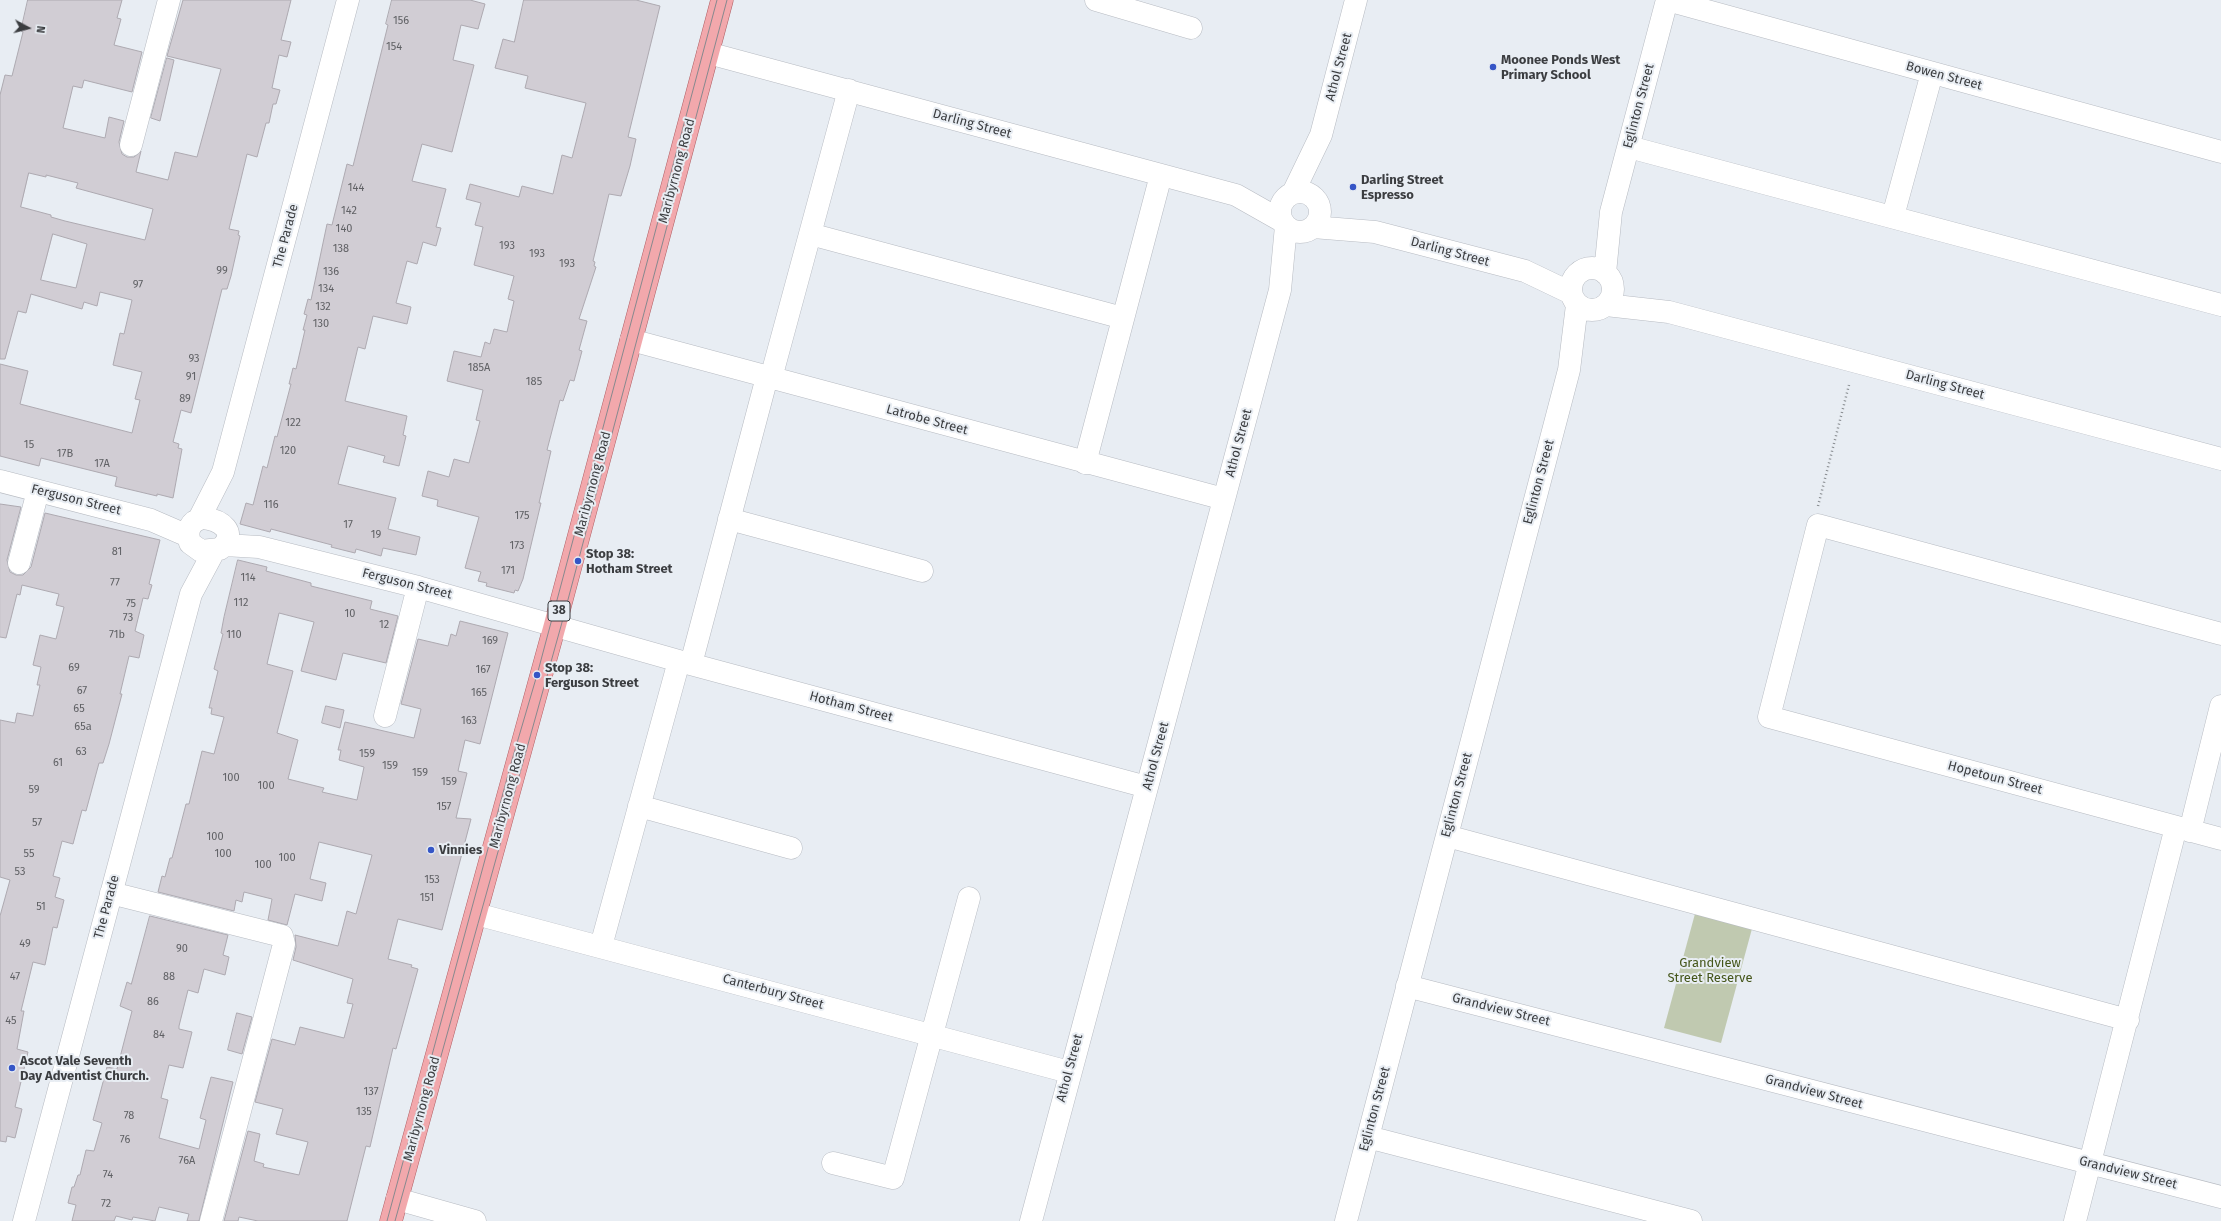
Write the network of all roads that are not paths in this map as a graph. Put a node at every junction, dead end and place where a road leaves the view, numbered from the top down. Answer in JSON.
{"nodes":[{"id":1,"x":169,"y":0,"type":"edge"},
{"id":2,"x":348,"y":0,"type":"edge"},
{"id":3,"x":722,"y":0,"type":"edge"},
{"id":4,"x":1096,"y":0,"type":"edge"},
{"id":5,"x":1356,"y":0,"type":"edge"},
{"id":6,"x":1667,"y":0,"type":"edge"},
{"id":7,"x":1192,"y":28,"type":"dead end"},
{"id":8,"x":708,"y":53,"type":"junction"},
{"id":9,"x":1932,"y":73,"type":"junction"},
{"id":10,"x":849,"y":90,"type":"junction"},
{"id":11,"x":1321,"y":135,"type":"junction"},
{"id":12,"x":131,"y":145,"type":"dead end"},
{"id":13,"x":1628,"y":147,"type":"junction"},
{"id":14,"x":2221,"y":152,"type":"edge"},
{"id":15,"x":1161,"y":175,"type":"junction"},
{"id":16,"x":1292,"y":194,"type":"junction"},
{"id":17,"x":1236,"y":195,"type":"junction"},
{"id":18,"x":1318,"y":203,"type":"junction"},
{"id":19,"x":1611,"y":212,"type":"junction"},
{"id":20,"x":1893,"y":216,"type":"junction"},
{"id":21,"x":1284,"y":223,"type":"junction"},
{"id":22,"x":1311,"y":229,"type":"junction"},
{"id":23,"x":1375,"y":232,"type":"junction"},
{"id":24,"x":810,"y":234,"type":"junction"},
{"id":25,"x":1609,"y":279,"type":"junction"},
{"id":26,"x":1577,"y":286,"type":"junction"},
{"id":27,"x":1280,"y":290,"type":"junction"},
{"id":28,"x":2221,"y":305,"type":"edge"},
{"id":29,"x":1603,"y":307,"type":"junction"},
{"id":30,"x":1669,"y":312,"type":"junction"},
{"id":31,"x":1123,"y":318,"type":"junction"},
{"id":32,"x":631,"y":340,"type":"junction"},
{"id":33,"x":1569,"y":370,"type":"junction"},
{"id":34,"x":769,"y":378,"type":"junction"},
{"id":35,"x":2221,"y":460,"type":"edge"},
{"id":36,"x":1085,"y":463,"type":"junction"},
{"id":37,"x":223,"y":472,"type":"junction"},
{"id":38,"x":0,"y":480,"type":"edge"},
{"id":39,"x":38,"y":491,"type":"junction"},
{"id":40,"x":1224,"y":499,"type":"junction"},
{"id":41,"x":729,"y":519,"type":"junction"},
{"id":42,"x":193,"y":531,"type":"junction"},
{"id":43,"x":222,"y":538,"type":"junction"},
{"id":44,"x":19,"y":563,"type":"dead end"},
{"id":45,"x":922,"y":571,"type":"dead end"},
{"id":46,"x":418,"y":587,"type":"junction"},
{"id":47,"x":191,"y":594,"type":"junction"},
{"id":48,"x":555,"y":625,"type":"junction"},
{"id":49,"x":2221,"y":634,"type":"edge"},
{"id":50,"x":685,"y":662,"type":"junction"},
{"id":51,"x":2221,"y":706,"type":"edge"},
{"id":52,"x":385,"y":716,"type":"dead end"},
{"id":53,"x":1148,"y":787,"type":"junction"},
{"id":54,"x":639,"y":806,"type":"junction"},
{"id":55,"x":2183,"y":829,"type":"junction"},
{"id":56,"x":1447,"y":836,"type":"junction"},
{"id":57,"x":2221,"y":840,"type":"edge"},
{"id":58,"x":791,"y":848,"type":"dead end"},
{"id":59,"x":111,"y":893,"type":"junction"},
{"id":60,"x":969,"y":898,"type":"dead end"},
{"id":61,"x":476,"y":914,"type":"junction"},
{"id":62,"x":601,"y":946,"type":"junction"},
{"id":63,"x":1407,"y":986,"type":"junction"},
{"id":64,"x":2128,"y":1020,"type":"junction"},
{"id":65,"x":931,"y":1035,"type":"junction"},
{"id":66,"x":1069,"y":1072,"type":"junction"},
{"id":67,"x":1368,"y":1137,"type":"junction"},
{"id":68,"x":833,"y":1162,"type":"dead end"},
{"id":69,"x":2090,"y":1163,"type":"junction"},
{"id":70,"x":2221,"y":1197,"type":"edge"},
{"id":71,"x":397,"y":1199,"type":"junction"},
{"id":72,"x":24,"y":1221,"type":"edge"},
{"id":73,"x":211,"y":1221,"type":"edge"},
{"id":74,"x":391,"y":1221,"type":"edge"},
{"id":75,"x":475,"y":1221,"type":"edge"},
{"id":76,"x":1031,"y":1221,"type":"edge"},
{"id":77,"x":1346,"y":1221,"type":"edge"},
{"id":78,"x":1690,"y":1221,"type":"edge"},
{"id":79,"x":2075,"y":1221,"type":"edge"}],
"edges":[{"from":1,"to":12,"type":"street"},
{"from":2,"to":37,"type":"street","name":"The Parade"},
{"from":3,"to":8,"type":"main road","name":"Maribyrnong Road","number":"38"},
{"from":4,"to":7,"type":"street"},
{"from":5,"to":11,"type":"street","name":"Athol Street"},
{"from":6,"to":9,"type":"street","name":"Bowen Street"},
{"from":6,"to":13,"type":"street","name":"Eglinton Street"},
{"from":8,"to":10,"type":"street","name":"Darling Street"},
{"from":8,"to":32,"type":"main road","name":"Maribyrnong Road","number":"38"},
{"from":9,"to":14,"type":"street","name":"Bowen Street"},
{"from":9,"to":20,"type":"street"},
{"from":10,"to":15,"type":"street","name":"Darling Street"},
{"from":10,"to":24,"type":"street"},
{"from":11,"to":16,"type":"street","name":"Athol Street"},
{"from":11,"to":18,"type":"street","name":"Athol Street"},
{"from":13,"to":19,"type":"street","name":"Eglinton Street"},
{"from":13,"to":20,"type":"street"},
{"from":15,"to":17,"type":"street","name":"Darling Street"},
{"from":15,"to":31,"type":"street"},
{"from":16,"to":17,"type":"street","name":"Darling Street"},
{"from":16,"to":18,"type":"street"},
{"from":16,"to":21,"type":"street"},
{"from":17,"to":21,"type":"street","name":"Darling Street"},
{"from":18,"to":22,"type":"street"},
{"from":18,"to":23,"type":"street","name":"Darling Street"},
{"from":19,"to":25,"type":"street","name":"Eglinton Street"},
{"from":19,"to":26,"type":"street","name":"Eglinton Street"},
{"from":20,"to":28,"type":"street"},
{"from":21,"to":22,"type":"street"},
{"from":21,"to":27,"type":"street","name":"Athol Street"},
{"from":22,"to":23,"type":"street","name":"Darling Street"},
{"from":22,"to":27,"type":"street","name":"Athol Street"},
{"from":23,"to":26,"type":"street","name":"Darling Street"},
{"from":24,"to":31,"type":"street"},
{"from":24,"to":34,"type":"street"},
{"from":25,"to":26,"type":"street"},
{"from":25,"to":29,"type":"street"},
{"from":25,"to":30,"type":"street","name":"Darling Street"},
{"from":26,"to":29,"type":"street"},
{"from":26,"to":33,"type":"street","name":"Eglinton Street"},
{"from":27,"to":40,"type":"street","name":"Athol Street"},
{"from":29,"to":30,"type":"street","name":"Darling Street"},
{"from":29,"to":33,"type":"street","name":"Eglinton Street"},
{"from":30,"to":35,"type":"street","name":"Darling Street"},
{"from":31,"to":36,"type":"street"},
{"from":32,"to":34,"type":"street","name":"Latrobe Street"},
{"from":32,"to":48,"type":"main road","name":"Maribyrnong Road","number":"38"},
{"from":33,"to":56,"type":"street","name":"Eglinton Street"},
{"from":34,"to":36,"type":"street","name":"Latrobe Street"},
{"from":34,"to":41,"type":"street"},
{"from":36,"to":40,"type":"street","name":"Latrobe Street"},
{"from":37,"to":42,"type":"street","name":"The Parade"},
{"from":37,"to":43,"type":"street","name":"The Parade"},
{"from":38,"to":39,"type":"street","name":"Ferguson Street"},
{"from":39,"to":42,"type":"street","name":"Ferguson Street"},
{"from":39,"to":44,"type":"street"},
{"from":40,"to":53,"type":"street","name":"Athol Street"},
{"from":41,"to":45,"type":"street"},
{"from":41,"to":50,"type":"street"},
{"from":42,"to":43,"type":"street"},
{"from":42,"to":43,"type":"street"},
{"from":42,"to":47,"type":"street","name":"The Parade"},
{"from":43,"to":46,"type":"street","name":"Ferguson Street"},
{"from":43,"to":47,"type":"street","name":"The Parade"},
{"from":46,"to":48,"type":"street","name":"Ferguson Street"},
{"from":46,"to":52,"type":"street"},
{"from":47,"to":59,"type":"street","name":"The Parade"},
{"from":48,"to":50,"type":"street","name":"Hotham Street"},
{"from":48,"to":61,"type":"main road","name":"Maribyrnong Road","number":"38"},
{"from":49,"to":55,"type":"street","name":"Hopetoun Street"},
{"from":50,"to":53,"type":"street","name":"Hotham Street"},
{"from":50,"to":54,"type":"street"},
{"from":51,"to":55,"type":"street"},
{"from":53,"to":66,"type":"street","name":"Athol Street"},
{"from":54,"to":58,"type":"street"},
{"from":54,"to":62,"type":"street"},
{"from":55,"to":57,"type":"street","name":"Hopetoun Street"},
{"from":55,"to":64,"type":"street"},
{"from":56,"to":63,"type":"street","name":"Eglinton Street"},
{"from":56,"to":64,"type":"street"},
{"from":59,"to":72,"type":"street","name":"The Parade"},
{"from":59,"to":73,"type":"street"},
{"from":60,"to":65,"type":"street"},
{"from":61,"to":62,"type":"street","name":"Canterbury Street"},
{"from":61,"to":71,"type":"main road","name":"Maribyrnong Road","number":"38"},
{"from":62,"to":65,"type":"street","name":"Canterbury Street"},
{"from":63,"to":67,"type":"street","name":"Eglinton Street"},
{"from":63,"to":69,"type":"street","name":"Grandview Street"},
{"from":64,"to":69,"type":"street"},
{"from":65,"to":66,"type":"street","name":"Canterbury Street"},
{"from":65,"to":68,"type":"street"},
{"from":66,"to":76,"type":"street","name":"Athol Street"},
{"from":67,"to":77,"type":"street","name":"Eglinton Street"},
{"from":67,"to":78,"type":"street"},
{"from":69,"to":70,"type":"street","name":"Grandview Street"},
{"from":69,"to":79,"type":"street"},
{"from":71,"to":74,"type":"main road","name":"Maribyrnong Road","number":"38"},
{"from":71,"to":75,"type":"street"}]}
